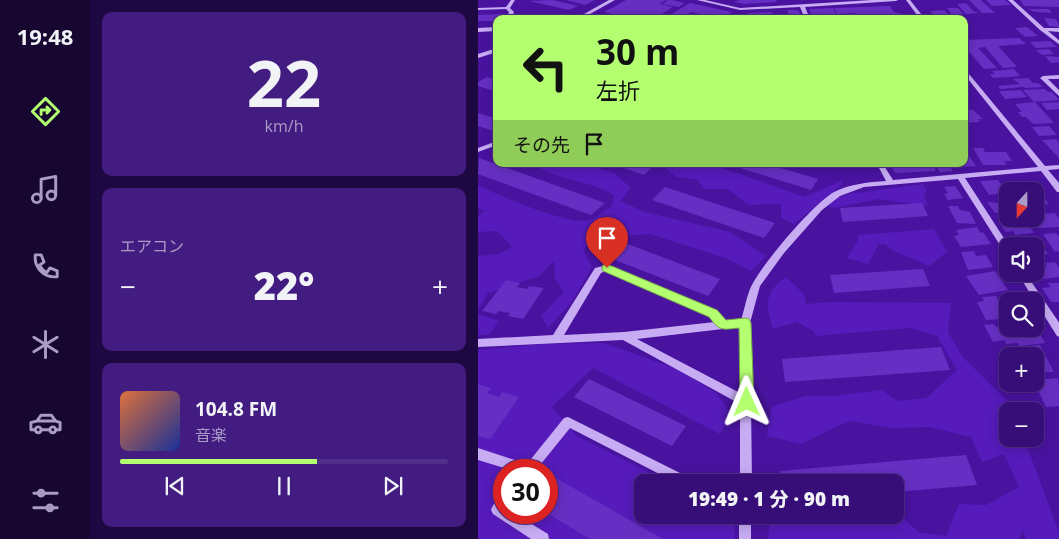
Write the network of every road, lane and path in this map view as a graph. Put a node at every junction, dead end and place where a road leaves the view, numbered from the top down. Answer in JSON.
{"nodes":[{"id":1,"x":514,"y":0,"type":"edge"},
{"id":2,"x":613,"y":0,"type":"edge"},
{"id":3,"x":699,"y":0,"type":"edge"},
{"id":4,"x":896,"y":0,"type":"edge"},
{"id":5,"x":908,"y":0,"type":"edge"},
{"id":6,"x":1010,"y":0,"type":"edge"},
{"id":7,"x":810,"y":2,"type":"edge"},
{"id":8,"x":802,"y":5,"type":"junction"},
{"id":9,"x":507,"y":8,"type":"junction"},
{"id":10,"x":478,"y":9,"type":"edge"},
{"id":11,"x":740,"y":9,"type":"junction"},
{"id":12,"x":510,"y":15,"type":"edge"},
{"id":13,"x":585,"y":15,"type":"edge"},
{"id":14,"x":741,"y":15,"type":"edge"},
{"id":15,"x":806,"y":15,"type":"edge"},
{"id":16,"x":920,"y":15,"type":"edge"},
{"id":17,"x":493,"y":29,"type":"edge"},
{"id":18,"x":1042,"y":29,"type":"junction"},
{"id":19,"x":478,"y":30,"type":"edge"},
{"id":20,"x":1060,"y":30,"type":"edge"},
{"id":21,"x":1060,"y":44,"type":"edge"},
{"id":22,"x":493,"y":51,"type":"edge"},
{"id":23,"x":478,"y":56,"type":"edge"},
{"id":24,"x":968,"y":75,"type":"edge"},
{"id":25,"x":1060,"y":77,"type":"edge"},
{"id":26,"x":1060,"y":95,"type":"edge"},
{"id":27,"x":493,"y":144,"type":"edge"},
{"id":28,"x":478,"y":150,"type":"edge"},
{"id":29,"x":882,"y":167,"type":"edge"},
{"id":30,"x":1060,"y":167,"type":"edge"},
{"id":31,"x":1042,"y":168,"type":"junction"},
{"id":32,"x":960,"y":176,"type":"junction"},
{"id":33,"x":891,"y":182,"type":"junction"},
{"id":34,"x":1060,"y":190,"type":"edge"},
{"id":35,"x":999,"y":237,"type":"edge"},
{"id":36,"x":1027,"y":282,"type":"edge"},
{"id":37,"x":745,"y":323,"type":"junction"},
{"id":38,"x":723,"y":325,"type":"junction"},
{"id":39,"x":1060,"y":333,"type":"edge"},
{"id":40,"x":624,"y":336,"type":"junction"},
{"id":41,"x":556,"y":339,"type":"junction"},
{"id":42,"x":478,"y":343,"type":"edge"},
{"id":43,"x":747,"y":402,"type":"junction"},
{"id":44,"x":478,"y":454,"type":"edge"},
{"id":45,"x":494,"y":459,"type":"edge"},
{"id":46,"x":538,"y":459,"type":"edge"},
{"id":47,"x":670,"y":474,"type":"edge"},
{"id":48,"x":746,"y":474,"type":"edge"},
{"id":49,"x":519,"y":524,"type":"edge"},
{"id":50,"x":745,"y":524,"type":"edge"},
{"id":51,"x":543,"y":539,"type":"edge"},
{"id":52,"x":745,"y":539,"type":"edge"}],
"edges":[{"from":1,"to":9,"type":"street"},
{"from":2,"to":13,"type":"street"},
{"from":3,"to":11,"type":"street"},
{"from":4,"to":7,"type":"street"},
{"from":5,"to":16,"type":"street"},
{"from":6,"to":18,"type":"street"},
{"from":7,"to":8,"type":"street"},
{"from":8,"to":11,"type":"street"},
{"from":8,"to":15,"type":"street"},
{"from":9,"to":10,"type":"street"},
{"from":9,"to":12,"type":"street"},
{"from":11,"to":14,"type":"street"},
{"from":17,"to":19,"type":"street"},
{"from":18,"to":20,"type":"street"},
{"from":18,"to":21,"type":"street"},
{"from":22,"to":23,"type":"street"},
{"from":24,"to":31,"type":"street"},
{"from":25,"to":26,"type":"street"},
{"from":27,"to":28,"type":"street"},
{"from":29,"to":33,"type":"street"},
{"from":30,"to":31,"type":"street"},
{"from":31,"to":32,"type":"street"},
{"from":31,"to":34,"type":"street"},
{"from":32,"to":33,"type":"street"},
{"from":32,"to":35,"type":"street"},
{"from":33,"to":37,"type":"street"},
{"from":36,"to":39,"type":"street"},
{"from":37,"to":38,"type":"street"},
{"from":37,"to":43,"type":"street"},
{"from":38,"to":40,"type":"street"},
{"from":38,"to":41,"type":"street"},
{"from":40,"to":41,"type":"street"},
{"from":40,"to":43,"type":"street"},
{"from":41,"to":42,"type":"street"},
{"from":43,"to":48,"type":"street"},
{"from":44,"to":45,"type":"street"},
{"from":46,"to":47,"type":"street"},
{"from":49,"to":51,"type":"street"},
{"from":50,"to":52,"type":"street"}]}
